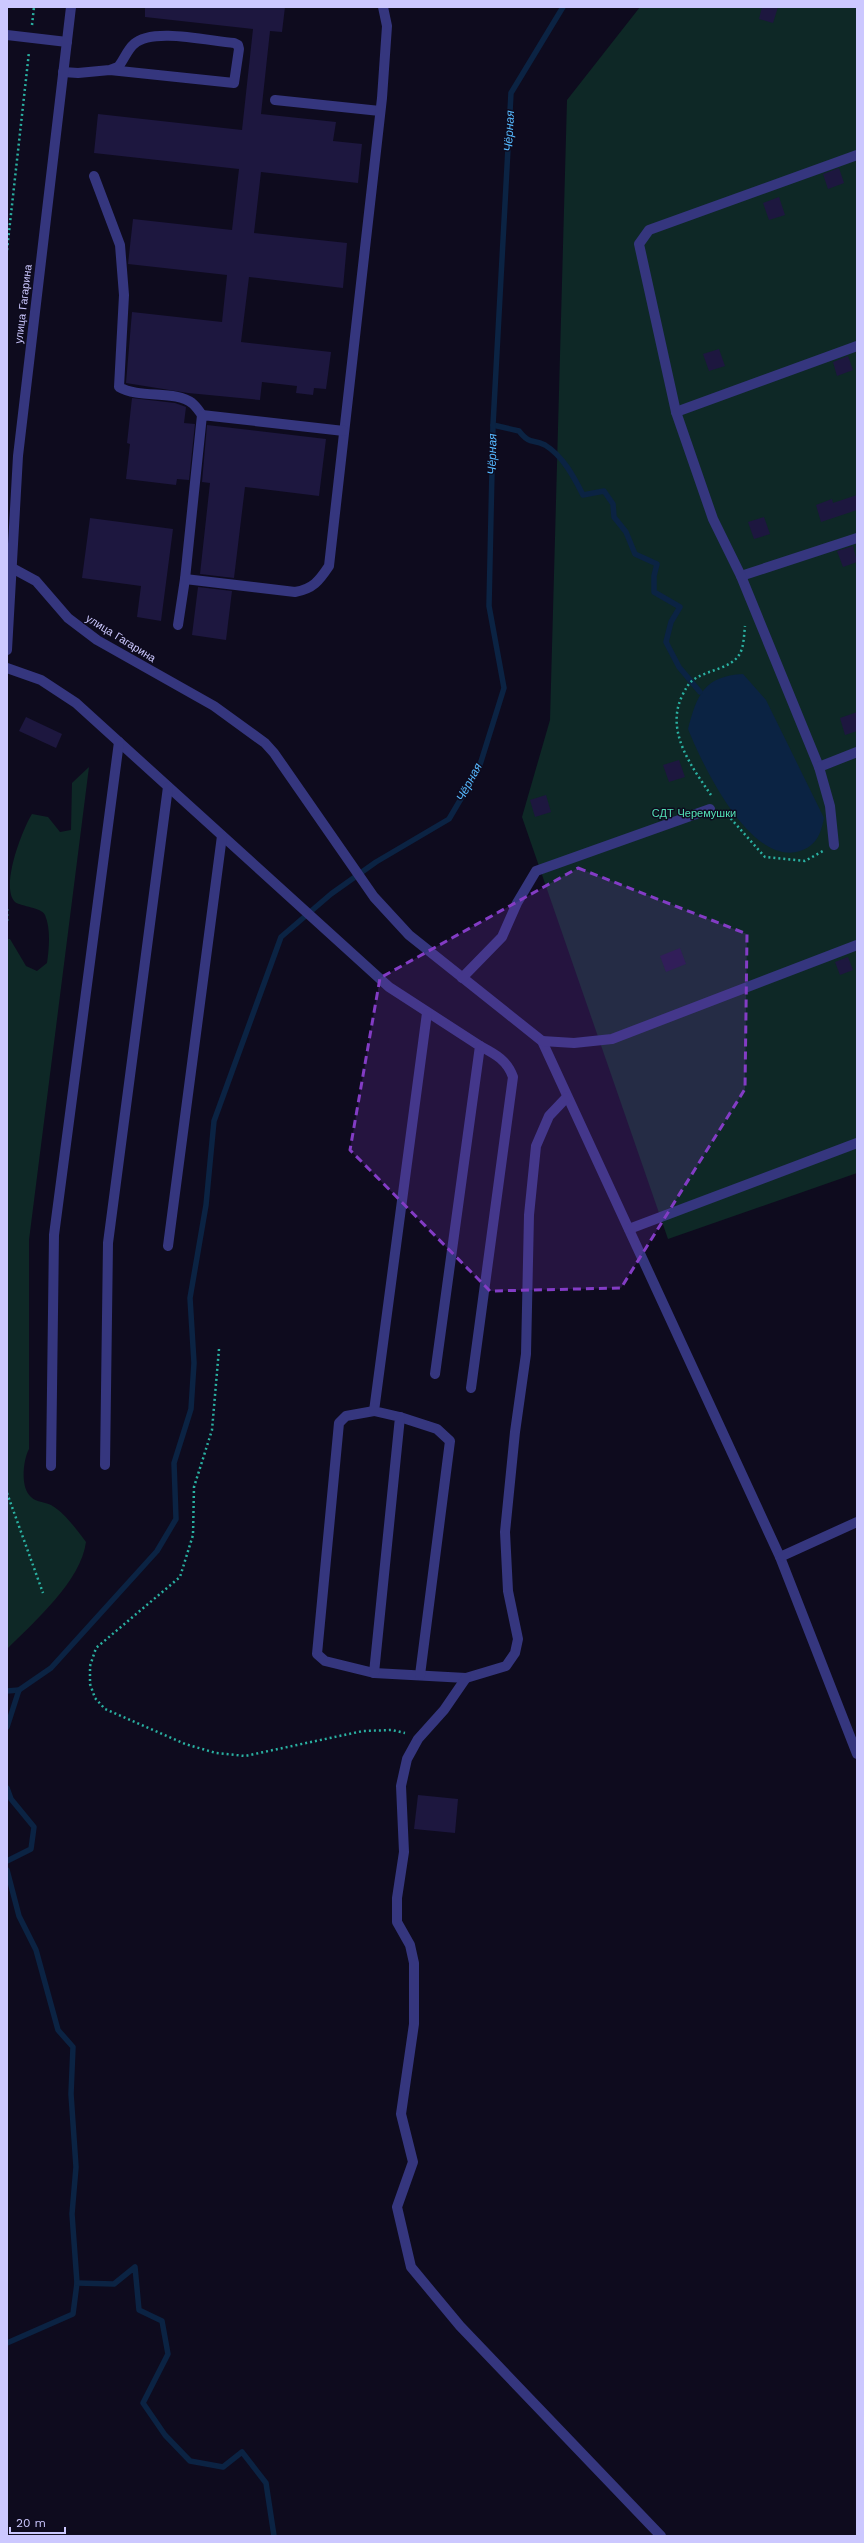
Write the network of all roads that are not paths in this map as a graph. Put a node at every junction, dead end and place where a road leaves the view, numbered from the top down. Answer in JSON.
{"nodes":[{"id":1,"x":71,"y":7,"type":"edge"},
{"id":2,"x":383,"y":7,"type":"edge"},
{"id":3,"x":7,"y":35,"type":"edge"},
{"id":4,"x":66,"y":42,"type":"junction"},
{"id":5,"x":110,"y":70,"type":"junction"},
{"id":6,"x":63,"y":72,"type":"junction"},
{"id":7,"x":275,"y":100,"type":"dead end"},
{"id":8,"x":380,"y":111,"type":"junction"},
{"id":9,"x":857,"y":155,"type":"edge"},
{"id":10,"x":94,"y":176,"type":"dead end"},
{"id":11,"x":857,"y":346,"type":"edge"},
{"id":12,"x":676,"y":412,"type":"junction"},
{"id":13,"x":202,"y":415,"type":"junction"},
{"id":14,"x":344,"y":431,"type":"junction"},
{"id":15,"x":857,"y":538,"type":"edge"},
{"id":16,"x":10,"y":575,"type":"edge"},
{"id":17,"x":741,"y":576,"type":"junction"},
{"id":18,"x":186,"y":579,"type":"junction"},
{"id":19,"x":178,"y":625,"type":"dead end"},
{"id":20,"x":7,"y":650,"type":"edge"},
{"id":21,"x":7,"y":668,"type":"edge"},
{"id":22,"x":119,"y":742,"type":"junction"},
{"id":23,"x":857,"y":752,"type":"edge"},
{"id":24,"x":819,"y":767,"type":"junction"},
{"id":25,"x":168,"y":786,"type":"junction"},
{"id":26,"x":713,"y":806,"type":"road end"},
{"id":27,"x":222,"y":836,"type":"junction"},
{"id":28,"x":834,"y":845,"type":"road end"},
{"id":29,"x":857,"y":945,"type":"edge"},
{"id":30,"x":462,"y":978,"type":"junction"},
{"id":31,"x":427,"y":1013,"type":"junction"},
{"id":32,"x":542,"y":1041,"type":"junction"},
{"id":33,"x":480,"y":1046,"type":"junction"},
{"id":34,"x":567,"y":1097,"type":"junction"},
{"id":35,"x":857,"y":1143,"type":"edge"},
{"id":36,"x":629,"y":1229,"type":"junction"},
{"id":37,"x":168,"y":1246,"type":"dead end"},
{"id":38,"x":435,"y":1374,"type":"dead end"},
{"id":39,"x":471,"y":1388,"type":"dead end"},
{"id":40,"x":374,"y":1411,"type":"junction"},
{"id":41,"x":400,"y":1417,"type":"junction"},
{"id":42,"x":105,"y":1465,"type":"dead end"},
{"id":43,"x":50,"y":1466,"type":"dead end"},
{"id":44,"x":857,"y":1522,"type":"edge"},
{"id":45,"x":780,"y":1557,"type":"junction"},
{"id":46,"x":374,"y":1673,"type":"junction"},
{"id":47,"x":420,"y":1675,"type":"junction"},
{"id":48,"x":466,"y":1678,"type":"junction"},
{"id":49,"x":857,"y":1754,"type":"edge"},
{"id":50,"x":661,"y":2536,"type":"edge"}],
"edges":[{"from":1,"to":4,"type":"street","name":"улица Гагарина"},
{"from":2,"to":8,"type":"street"},
{"from":3,"to":4,"type":"street"},
{"from":4,"to":6,"type":"street","name":"улица Гагарина"},
{"from":5,"to":5,"type":"street"},
{"from":5,"to":6,"type":"street"},
{"from":6,"to":16,"type":"street","name":"улица Гагарина"},
{"from":7,"to":8,"type":"street"},
{"from":8,"to":14,"type":"street"},
{"from":9,"to":12,"type":"street"},
{"from":10,"to":13,"type":"street"},
{"from":11,"to":12,"type":"street"},
{"from":12,"to":17,"type":"street"},
{"from":13,"to":14,"type":"street"},
{"from":13,"to":18,"type":"street"},
{"from":14,"to":18,"type":"street"},
{"from":15,"to":17,"type":"street"},
{"from":16,"to":20,"type":"street"},
{"from":16,"to":30,"type":"street","name":"улица Гагарина"},
{"from":17,"to":24,"type":"street"},
{"from":18,"to":19,"type":"street"},
{"from":21,"to":22,"type":"street"},
{"from":22,"to":25,"type":"street"},
{"from":22,"to":43,"type":"street"},
{"from":23,"to":24,"type":"street"},
{"from":24,"to":28,"type":"street"},
{"from":25,"to":27,"type":"street"},
{"from":25,"to":42,"type":"street"},
{"from":26,"to":30,"type":"street"},
{"from":27,"to":31,"type":"street"},
{"from":27,"to":37,"type":"street"},
{"from":29,"to":32,"type":"street"},
{"from":30,"to":32,"type":"street","name":"улица Гагарина"},
{"from":31,"to":33,"type":"street"},
{"from":31,"to":40,"type":"street"},
{"from":32,"to":34,"type":"street"},
{"from":33,"to":38,"type":"street"},
{"from":33,"to":39,"type":"street"},
{"from":34,"to":36,"type":"street"},
{"from":34,"to":48,"type":"street"},
{"from":35,"to":36,"type":"street"},
{"from":36,"to":45,"type":"street"},
{"from":40,"to":41,"type":"street"},
{"from":40,"to":46,"type":"street"},
{"from":41,"to":46,"type":"street"},
{"from":41,"to":47,"type":"street"},
{"from":44,"to":45,"type":"street"},
{"from":45,"to":49,"type":"street"},
{"from":46,"to":47,"type":"street"},
{"from":47,"to":48,"type":"street"},
{"from":48,"to":50,"type":"street"}]}
